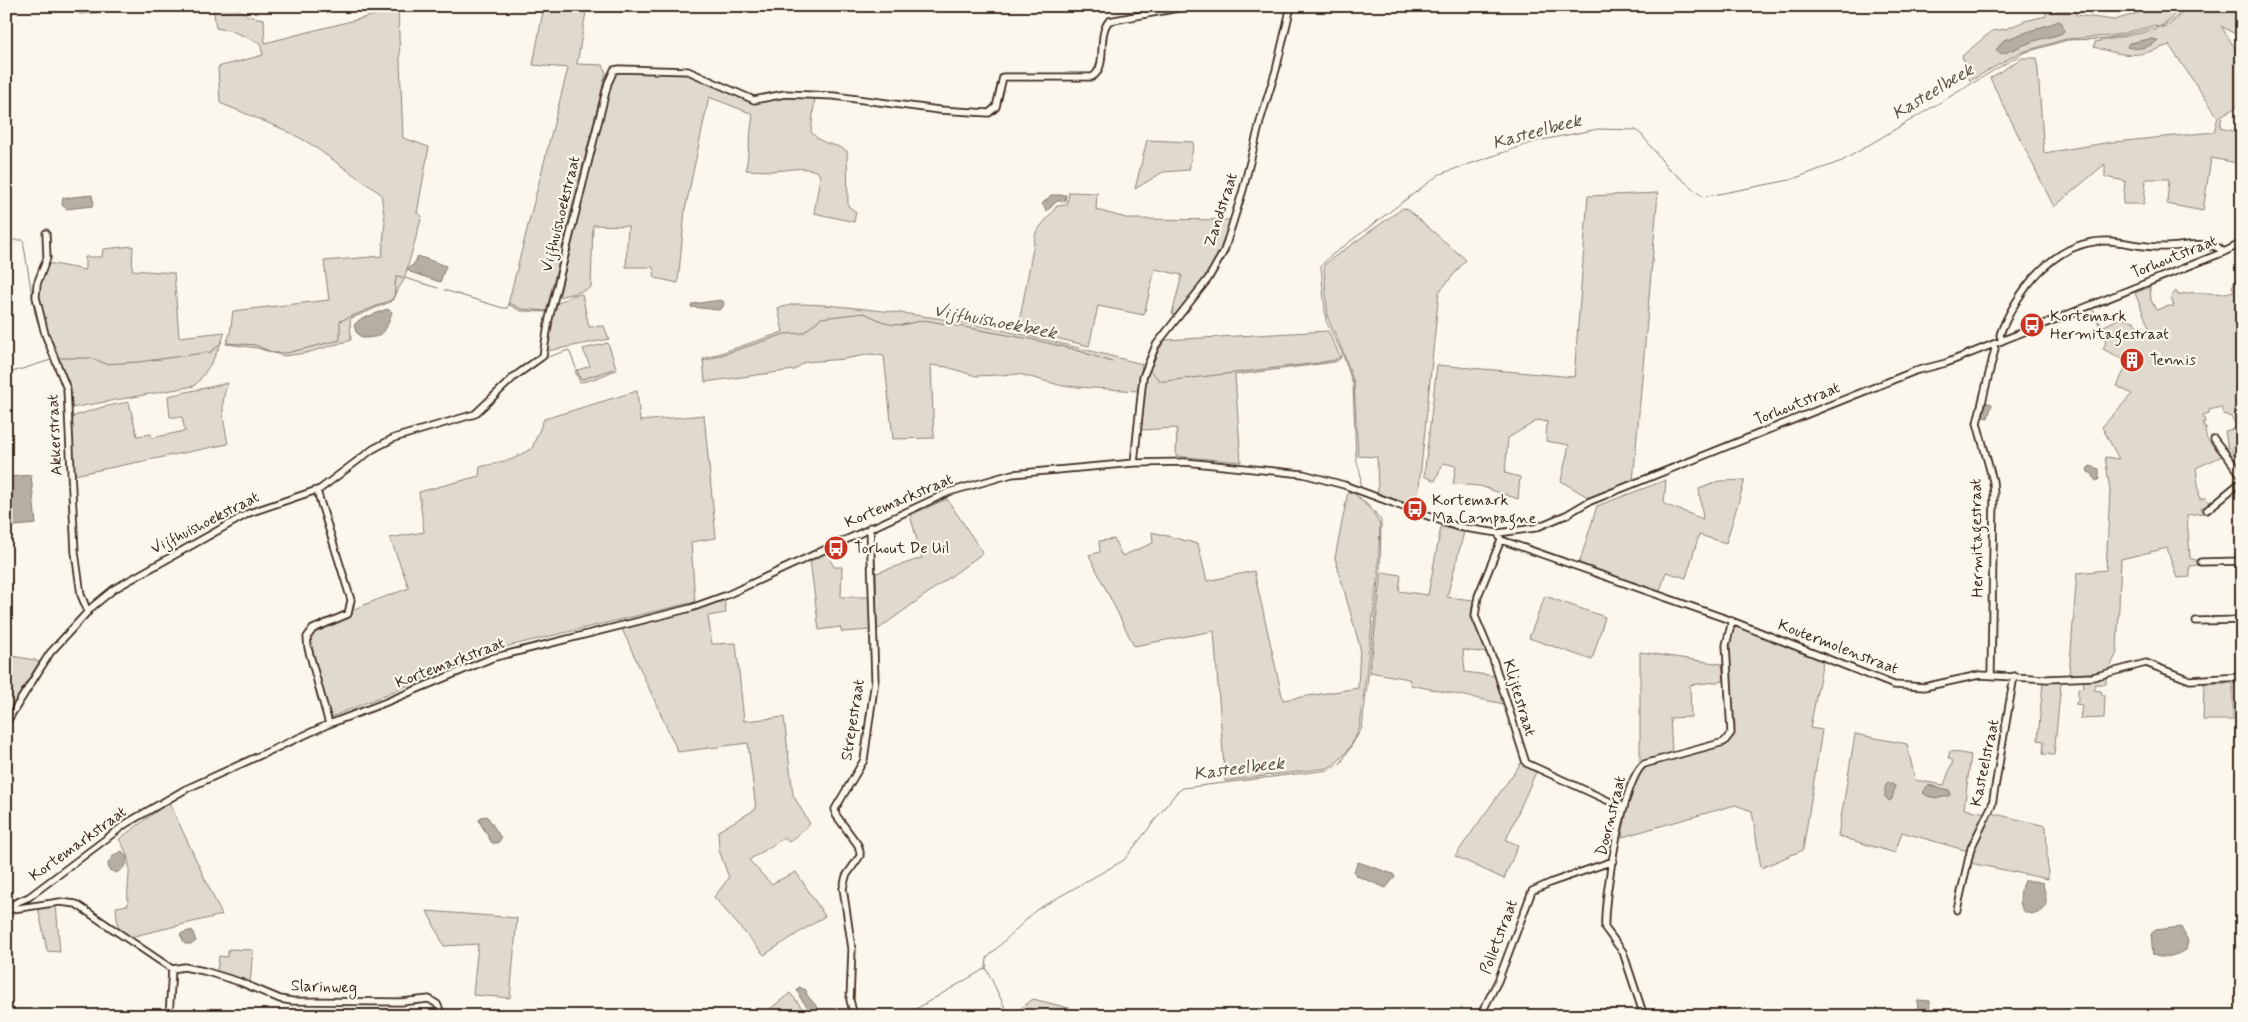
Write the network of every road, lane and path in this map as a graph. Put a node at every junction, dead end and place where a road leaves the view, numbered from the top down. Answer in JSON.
{"nodes":[{"id":1,"x":1189,"y":6,"type":"edge"},
{"id":2,"x":1291,"y":6,"type":"edge"},
{"id":3,"x":2057,"y":6,"type":"edge"},
{"id":4,"x":2067,"y":6,"type":"edge"},
{"id":5,"x":46,"y":233,"type":"dead end"},
{"id":6,"x":2242,"y":243,"type":"edge"},
{"id":7,"x":2224,"y":252,"type":"junction"},
{"id":8,"x":2002,"y":341,"type":"junction"},
{"id":9,"x":1993,"y":344,"type":"junction"},
{"id":10,"x":2214,"y":439,"type":"dead end"},
{"id":11,"x":1134,"y":462,"type":"junction"},
{"id":12,"x":2242,"y":476,"type":"edge"},
{"id":13,"x":2242,"y":481,"type":"edge"},
{"id":14,"x":317,"y":490,"type":"junction"},
{"id":15,"x":1359,"y":491,"type":"joint"},
{"id":16,"x":2207,"y":510,"type":"dead end"},
{"id":17,"x":870,"y":527,"type":"junction"},
{"id":18,"x":1498,"y":533,"type":"junction"},
{"id":19,"x":1501,"y":540,"type":"junction"},
{"id":20,"x":2242,"y":561,"type":"edge"},
{"id":21,"x":2201,"y":562,"type":"dead end"},
{"id":22,"x":88,"y":612,"type":"junction"},
{"id":23,"x":2242,"y":620,"type":"edge"},
{"id":24,"x":1732,"y":621,"type":"junction"},
{"id":25,"x":2196,"y":621,"type":"dead end"},
{"id":26,"x":1991,"y":675,"type":"junction"},
{"id":27,"x":2014,"y":676,"type":"junction"},
{"id":28,"x":2242,"y":677,"type":"edge"},
{"id":29,"x":6,"y":723,"type":"edge"},
{"id":30,"x":329,"y":724,"type":"junction"},
{"id":31,"x":1624,"y":808,"type":"junction"},
{"id":32,"x":1613,"y":861,"type":"junction"},
{"id":33,"x":6,"y":909,"type":"edge"},
{"id":34,"x":1957,"y":910,"type":"dead end"},
{"id":35,"x":172,"y":969,"type":"junction"},
{"id":36,"x":169,"y":1016,"type":"edge"},
{"id":37,"x":443,"y":1016,"type":"edge"},
{"id":38,"x":854,"y":1016,"type":"edge"},
{"id":39,"x":1480,"y":1016,"type":"edge"},
{"id":40,"x":1644,"y":1016,"type":"edge"}],
"edges":[{"from":1,"to":14,"type":"street","name":"Vijfhuishoekstraat"},
{"from":2,"to":11,"type":"street","name":"Zandstraat"},
{"from":3,"to":4,"type":"street"},
{"from":5,"to":22,"type":"street","name":"Akkerstraat"},
{"from":6,"to":7,"type":"street","name":"Torhoutstraat"},
{"from":7,"to":8,"type":"street","name":"Torhoutstraat"},
{"from":7,"to":8,"type":"street"},
{"from":8,"to":9,"type":"street","name":"Torhoutstraat"},
{"from":9,"to":18,"type":"street","name":"Torhoutstraat"},
{"from":9,"to":26,"type":"street","name":"Hermitagestraat"},
{"from":10,"to":12,"type":"street"},
{"from":11,"to":15,"type":"street","name":"Kortemarkstraat"},
{"from":11,"to":17,"type":"street","name":"Kortemarkstraat"},
{"from":13,"to":16,"type":"street"},
{"from":14,"to":22,"type":"street","name":"Vijfhuishoekstraat"},
{"from":14,"to":30,"type":"street"},
{"from":15,"to":18,"type":"street","name":"Torhoutstraat"},
{"from":17,"to":30,"type":"street","name":"Kortemarkstraat"},
{"from":17,"to":38,"type":"street","name":"Strepestraat"},
{"from":18,"to":19,"type":"street"},
{"from":19,"to":24,"type":"street","name":"Koutermolenstraat"},
{"from":19,"to":31,"type":"street","name":"Klijtestraat"},
{"from":20,"to":21,"type":"street"},
{"from":22,"to":29,"type":"street","name":"Vijfhuishoekstraat"},
{"from":23,"to":25,"type":"street"},
{"from":24,"to":26,"type":"street","name":"Koutermolenstraat"},
{"from":24,"to":31,"type":"street","name":"Doornstraat"},
{"from":26,"to":27,"type":"street","name":"Koutermolenstraat"},
{"from":27,"to":28,"type":"street","name":"Koutermolenstraat"},
{"from":27,"to":34,"type":"street","name":"Kasteelstraat"},
{"from":30,"to":33,"type":"street","name":"Kortemarkstraat"},
{"from":31,"to":32,"type":"street","name":"Doornstraat"},
{"from":32,"to":39,"type":"street","name":"Polletstraat"},
{"from":32,"to":40,"type":"street","name":"Doornstraat"},
{"from":33,"to":35,"type":"street"},
{"from":35,"to":36,"type":"street"},
{"from":35,"to":37,"type":"street","name":"Slarinweg"}]}
